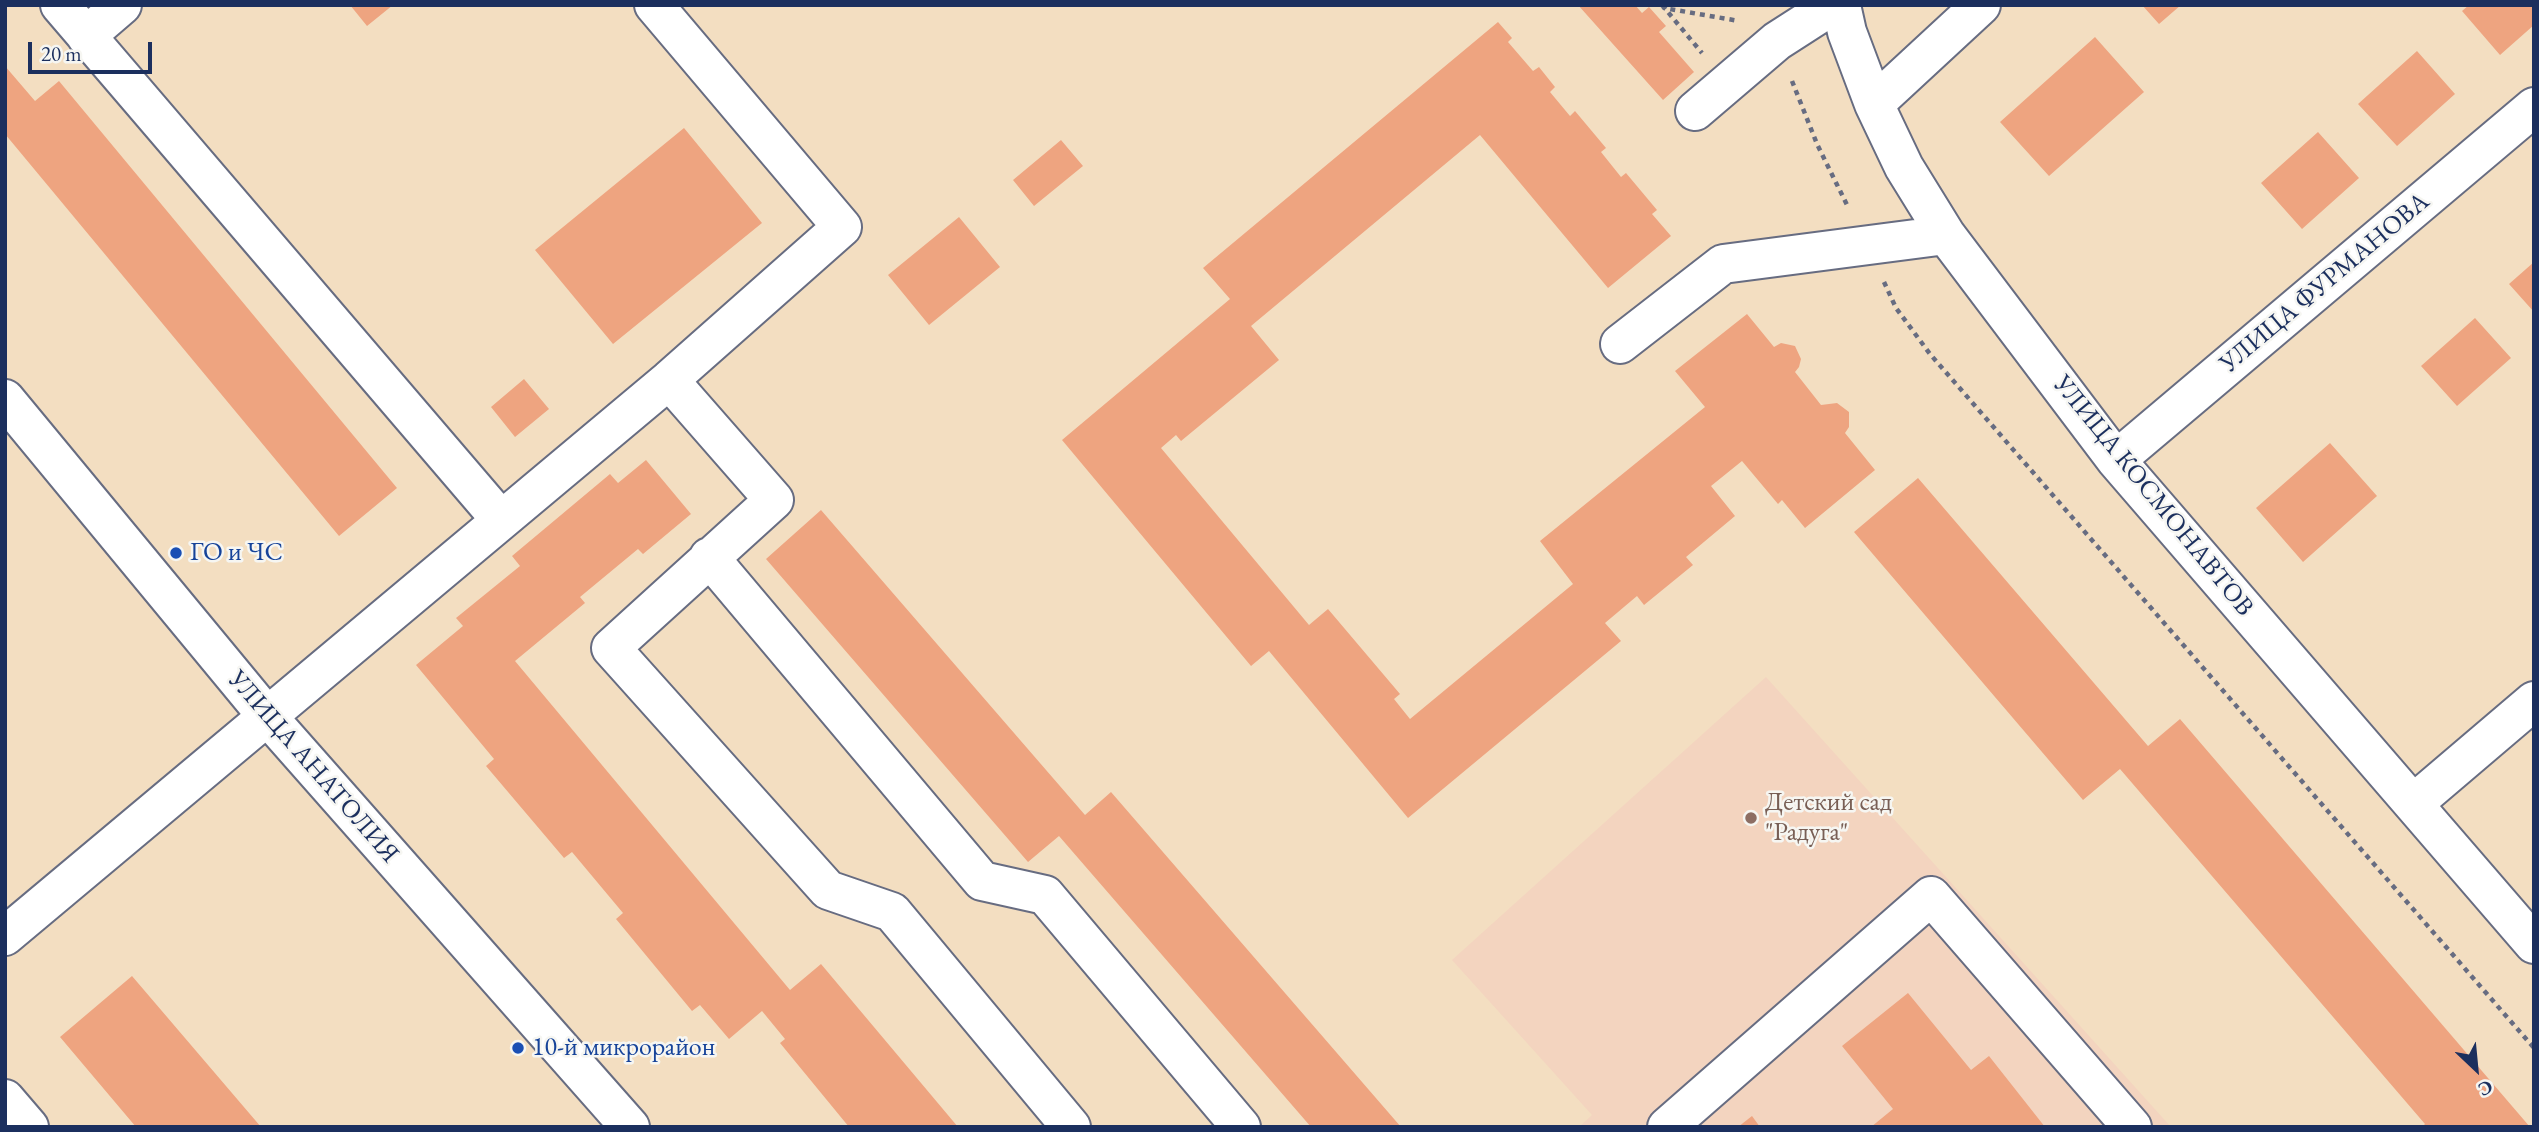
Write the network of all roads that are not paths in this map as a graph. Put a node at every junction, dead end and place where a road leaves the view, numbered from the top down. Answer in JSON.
{"nodes":[{"id":1,"x":60,"y":5,"type":"edge"},
{"id":2,"x":122,"y":5,"type":"edge"},
{"id":3,"x":653,"y":5,"type":"edge"},
{"id":4,"x":1833,"y":5,"type":"edge"},
{"id":5,"x":1841,"y":5,"type":"edge"},
{"id":6,"x":1981,"y":5,"type":"edge"},
{"id":7,"x":86,"y":36,"type":"junction"},
{"id":8,"x":1874,"y":104,"type":"junction"},
{"id":9,"x":2534,"y":107,"type":"edge"},
{"id":10,"x":1695,"y":111,"type":"dead end"},
{"id":11,"x":1946,"y":235,"type":"junction"},
{"id":12,"x":1620,"y":344,"type":"dead end"},
{"id":13,"x":669,"y":380,"type":"junction"},
{"id":14,"x":5,"y":399,"type":"edge"},
{"id":15,"x":2116,"y":460,"type":"junction"},
{"id":16,"x":501,"y":520,"type":"junction"},
{"id":17,"x":709,"y":558,"type":"junction"},
{"id":18,"x":2534,"y":701,"type":"edge"},
{"id":19,"x":267,"y":716,"type":"junction"},
{"id":20,"x":2413,"y":804,"type":"junction"},
{"id":21,"x":5,"y":936,"type":"edge"},
{"id":22,"x":2534,"y":944,"type":"edge"},
{"id":23,"x":5,"y":1099,"type":"edge"},
{"id":24,"x":29,"y":1127,"type":"edge"},
{"id":25,"x":631,"y":1127,"type":"edge"},
{"id":26,"x":1071,"y":1127,"type":"edge"},
{"id":27,"x":1241,"y":1127,"type":"edge"},
{"id":28,"x":1667,"y":1127,"type":"edge"},
{"id":29,"x":2132,"y":1127,"type":"edge"}],
"edges":[{"from":1,"to":7,"type":"street"},
{"from":2,"to":7,"type":"street"},
{"from":3,"to":13,"type":"street"},
{"from":4,"to":10,"type":"street"},
{"from":5,"to":8,"type":"street","name":"УЛИЦА КОСМОНАВТОВ"},
{"from":6,"to":8,"type":"street"},
{"from":7,"to":16,"type":"street"},
{"from":8,"to":11,"type":"street","name":"УЛИЦА КОСМОНАВТОВ"},
{"from":9,"to":15,"type":"street","name":"УЛИЦА ФУРМАНОВА"},
{"from":11,"to":12,"type":"street"},
{"from":11,"to":15,"type":"street","name":"УЛИЦА КОСМОНАВТОВ"},
{"from":13,"to":16,"type":"street"},
{"from":13,"to":17,"type":"street"},
{"from":14,"to":19,"type":"street","name":"УЛИЦА АНАТОЛИЯ"},
{"from":15,"to":20,"type":"street","name":"УЛИЦА КОСМОНАВТОВ"},
{"from":16,"to":19,"type":"street"},
{"from":17,"to":26,"type":"street"},
{"from":17,"to":27,"type":"street"},
{"from":18,"to":20,"type":"street"},
{"from":19,"to":21,"type":"street"},
{"from":19,"to":25,"type":"street","name":"УЛИЦА АНАТОЛИЯ"},
{"from":20,"to":22,"type":"street","name":"УЛИЦА КОСМОНАВТОВ"},
{"from":23,"to":24,"type":"street"},
{"from":28,"to":29,"type":"street"}]}
